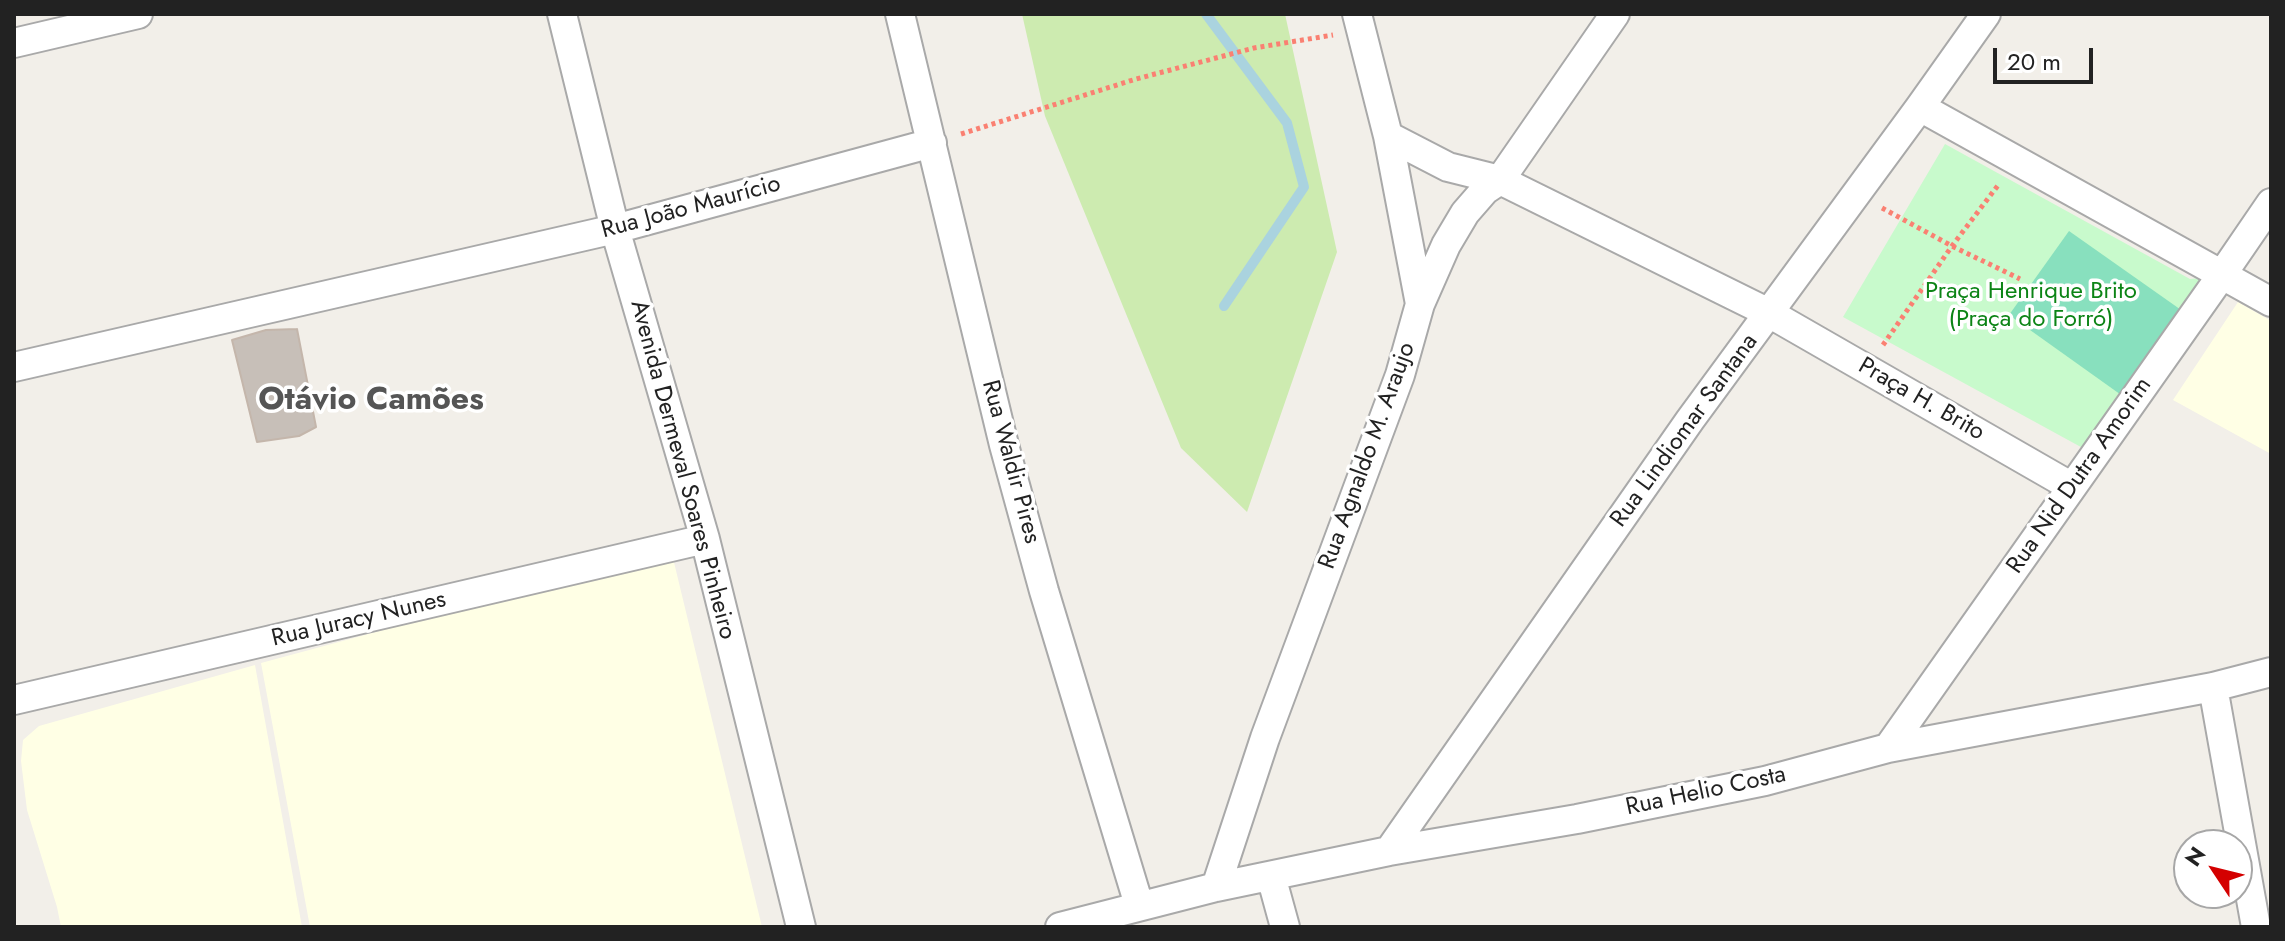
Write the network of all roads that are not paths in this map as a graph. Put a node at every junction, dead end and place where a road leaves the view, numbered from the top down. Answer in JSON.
{"nodes":[{"id":1,"x":138,"y":14,"type":"edge"},
{"id":2,"x":562,"y":14,"type":"edge"},
{"id":3,"x":900,"y":14,"type":"edge"},
{"id":4,"x":1615,"y":14,"type":"edge"},
{"id":5,"x":1986,"y":14,"type":"edge"},
{"id":6,"x":1360,"y":22,"type":"edge"},
{"id":7,"x":14,"y":43,"type":"edge"},
{"id":8,"x":1920,"y":107,"type":"junction"},
{"id":9,"x":1388,"y":136,"type":"junction"},
{"id":10,"x":932,"y":143,"type":"junction"},
{"id":11,"x":1500,"y":180,"type":"junction"},
{"id":12,"x":2271,"y":203,"type":"edge"},
{"id":13,"x":615,"y":229,"type":"junction"},
{"id":14,"x":2221,"y":276,"type":"junction"},
{"id":15,"x":2271,"y":302,"type":"edge"},
{"id":16,"x":1420,"y":304,"type":"junction"},
{"id":17,"x":1769,"y":313,"type":"junction"},
{"id":18,"x":14,"y":367,"type":"edge"},
{"id":19,"x":2072,"y":487,"type":"junction"},
{"id":20,"x":705,"y":539,"type":"junction"},
{"id":21,"x":2271,"y":672,"type":"edge"},
{"id":22,"x":2213,"y":687,"type":"junction"},
{"id":23,"x":14,"y":700,"type":"edge"},
{"id":24,"x":1888,"y":748,"type":"junction"},
{"id":25,"x":1389,"y":851,"type":"junction"},
{"id":26,"x":1271,"y":876,"type":"junction"},
{"id":27,"x":1216,"y":887,"type":"junction"},
{"id":28,"x":1139,"y":905,"type":"junction"},
{"id":29,"x":2271,"y":925,"type":"edge"},
{"id":30,"x":801,"y":927,"type":"edge"},
{"id":31,"x":1060,"y":927,"type":"edge"},
{"id":32,"x":1285,"y":927,"type":"edge"},
{"id":33,"x":2256,"y":927,"type":"edge"},
{"id":34,"x":2264,"y":927,"type":"edge"}],
"edges":[{"from":1,"to":7,"type":"street"},
{"from":2,"to":13,"type":"street","name":"Avenida Dermeval Soares Pinheiro"},
{"from":3,"to":10,"type":"street","name":"Rua Waldir Pires"},
{"from":4,"to":11,"type":"street"},
{"from":5,"to":8,"type":"street","name":"Rua Lindiomar Santana"},
{"from":6,"to":9,"type":"street","name":"Rua Agnaldo M. Araujo"},
{"from":8,"to":14,"type":"street"},
{"from":8,"to":17,"type":"street","name":"Rua Lindiomar Santana"},
{"from":9,"to":11,"type":"street","name":"Praça H. Brito"},
{"from":9,"to":16,"type":"street","name":"Rua Agnaldo M. Araujo"},
{"from":10,"to":13,"type":"street","name":"Rua João Maurício"},
{"from":10,"to":28,"type":"street","name":"Rua Waldir Pires"},
{"from":11,"to":16,"type":"street"},
{"from":11,"to":17,"type":"street","name":"Praça H. Brito"},
{"from":12,"to":14,"type":"street","name":"Rua Nid Dutra Amorim"},
{"from":13,"to":18,"type":"street","name":"Rua João Maurício"},
{"from":13,"to":20,"type":"street","name":"Avenida Dermeval Soares Pinheiro"},
{"from":14,"to":15,"type":"street"},
{"from":14,"to":19,"type":"street","name":"Rua Nid Dutra Amorim"},
{"from":16,"to":27,"type":"street","name":"Rua Agnaldo M. Araujo"},
{"from":17,"to":19,"type":"street","name":"Praça H. Brito"},
{"from":17,"to":25,"type":"street","name":"Rua Lindiomar Santana"},
{"from":19,"to":24,"type":"street","name":"Rua Nid Dutra Amorim"},
{"from":20,"to":23,"type":"street","name":"Rua Juracy Nunes"},
{"from":20,"to":30,"type":"street","name":"Avenida Dermeval Soares Pinheiro"},
{"from":21,"to":22,"type":"street","name":"Rua Helio Costa"},
{"from":22,"to":24,"type":"street","name":"Rua Helio Costa"},
{"from":22,"to":33,"type":"street"},
{"from":24,"to":25,"type":"street","name":"Rua Helio Costa"},
{"from":25,"to":26,"type":"street","name":"Rua Helio Costa"},
{"from":26,"to":27,"type":"street","name":"Rua Helio Costa"},
{"from":26,"to":32,"type":"street"},
{"from":27,"to":28,"type":"street","name":"Rua Helio Costa"},
{"from":28,"to":31,"type":"street","name":"Rua Helio Costa"},
{"from":29,"to":34,"type":"street"}]}
